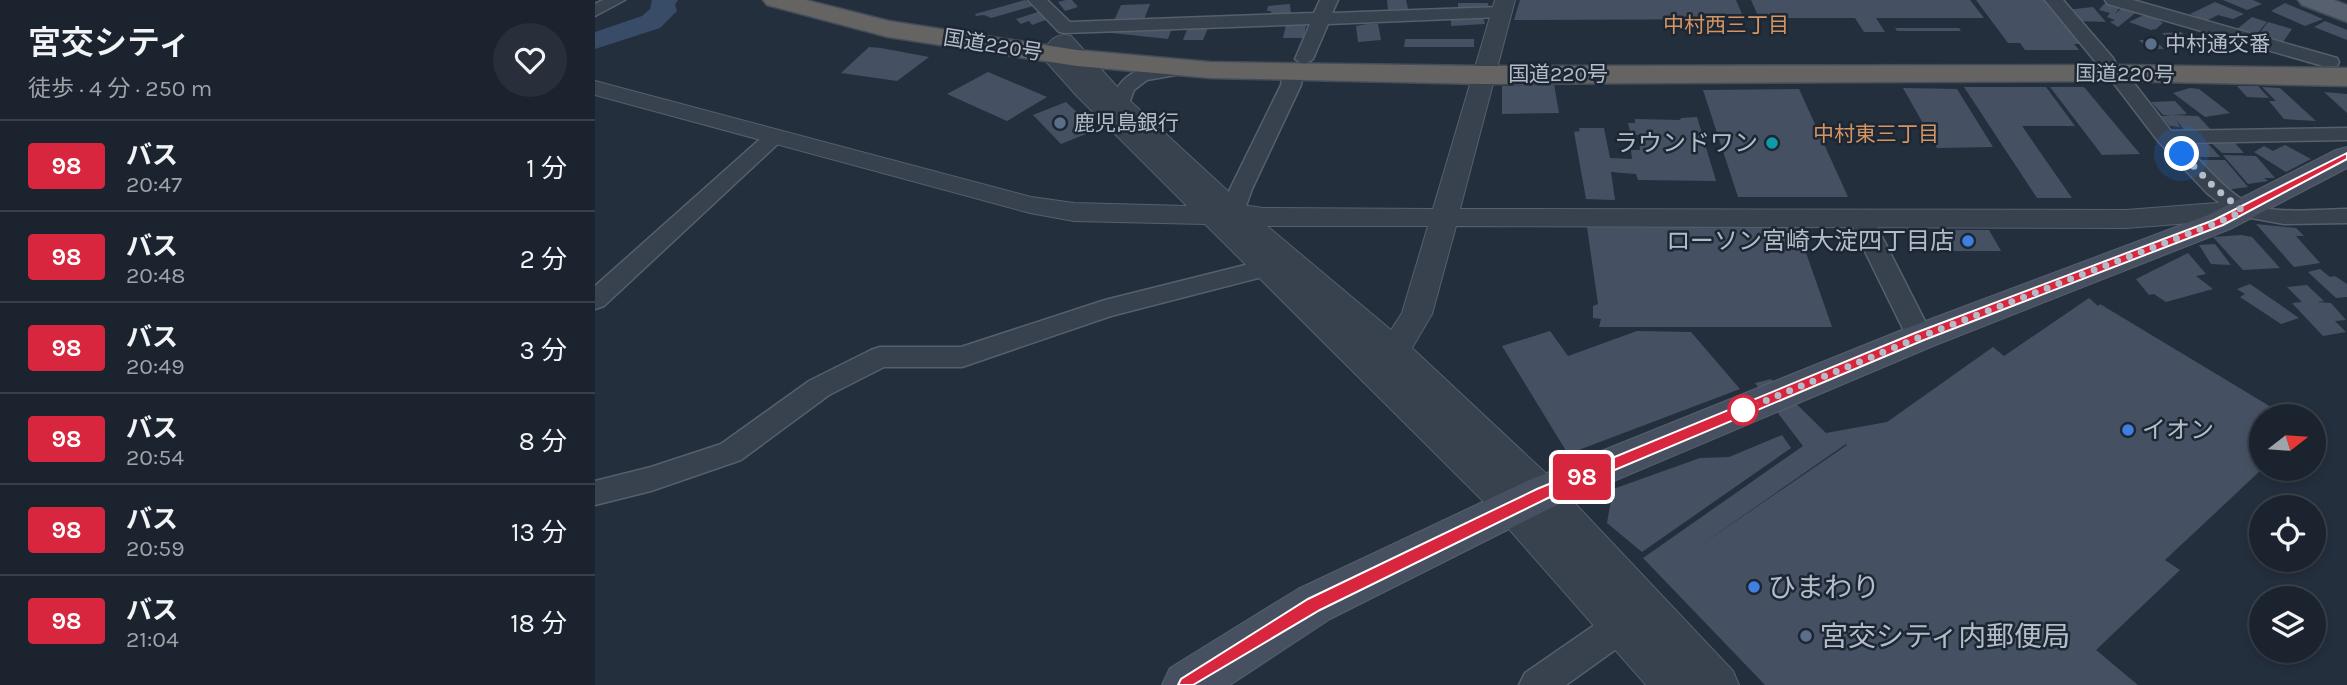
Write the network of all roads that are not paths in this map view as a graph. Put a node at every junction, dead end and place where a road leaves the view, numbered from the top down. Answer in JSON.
{"nodes":[{"id":1,"x":616,"y":0,"type":"edge"},
{"id":2,"x":776,"y":0,"type":"edge"},
{"id":3,"x":833,"y":0,"type":"edge"},
{"id":4,"x":1037,"y":0,"type":"edge"},
{"id":5,"x":1329,"y":0,"type":"edge"},
{"id":6,"x":2055,"y":0,"type":"edge"},
{"id":7,"x":2114,"y":0,"type":"edge"},
{"id":8,"x":2311,"y":0,"type":"edge"},
{"id":9,"x":1502,"y":6,"type":"edge"},
{"id":10,"x":595,"y":11,"type":"edge"},
{"id":11,"x":2347,"y":14,"type":"edge"},
{"id":12,"x":1321,"y":20,"type":"junction"},
{"id":13,"x":1064,"y":45,"type":"junction"},
{"id":14,"x":1299,"y":66,"type":"junction"},
{"id":15,"x":1485,"y":67,"type":"junction"},
{"id":16,"x":2111,"y":67,"type":"junction"},
{"id":17,"x":2341,"y":67,"type":"edge"},
{"id":18,"x":1186,"y":68,"type":"junction"},
{"id":19,"x":595,"y":88,"type":"edge"},
{"id":20,"x":1120,"y":105,"type":"junction"},
{"id":21,"x":2347,"y":135,"type":"edge"},
{"id":22,"x":775,"y":136,"type":"junction"},
{"id":23,"x":2165,"y":137,"type":"junction"},
{"id":24,"x":2347,"y":156,"type":"edge"},
{"id":25,"x":2243,"y":211,"type":"junction"},
{"id":26,"x":1223,"y":214,"type":"junction"},
{"id":27,"x":1444,"y":215,"type":"junction"},
{"id":28,"x":2347,"y":216,"type":"edge"},
{"id":29,"x":1861,"y":219,"type":"junction"},
{"id":30,"x":1265,"y":268,"type":"junction"},
{"id":31,"x":595,"y":300,"type":"edge"},
{"id":32,"x":1920,"y":337,"type":"junction"},
{"id":33,"x":1394,"y":350,"type":"junction"},
{"id":34,"x":595,"y":494,"type":"edge"},
{"id":35,"x":1528,"y":500,"type":"junction"},
{"id":36,"x":1621,"y":626,"type":"junction"},
{"id":37,"x":1187,"y":685,"type":"edge"},
{"id":38,"x":1537,"y":685,"type":"edge"},
{"id":39,"x":1673,"y":685,"type":"edge"},
{"id":40,"x":1718,"y":685,"type":"edge"}],
"edges":[{"from":1,"to":10,"type":"street"},
{"from":2,"to":13,"type":"highway","name":"国道220号"},
{"from":3,"to":13,"type":"highway","name":"国道220号"},
{"from":4,"to":13,"type":"street"},
{"from":5,"to":12,"type":"street"},
{"from":6,"to":16,"type":"street"},
{"from":7,"to":17,"type":"street"},
{"from":8,"to":11,"type":"main road"},
{"from":9,"to":12,"type":"street"},
{"from":9,"to":15,"type":"street"},
{"from":12,"to":13,"type":"street"},
{"from":12,"to":14,"type":"street"},
{"from":13,"to":14,"type":"highway","name":"国道220号"},
{"from":13,"to":18,"type":"highway","name":"国道220号"},
{"from":13,"to":20,"type":"street"},
{"from":13,"to":26,"type":"street"},
{"from":14,"to":15,"type":"highway","name":"国道220号"},
{"from":14,"to":18,"type":"highway","name":"国道220号"},
{"from":14,"to":26,"type":"street"},
{"from":15,"to":16,"type":"highway","name":"国道220号"},
{"from":15,"to":27,"type":"street"},
{"from":16,"to":17,"type":"highway","name":"国道220号"},
{"from":16,"to":23,"type":"street"},
{"from":18,"to":20,"type":"street"},
{"from":19,"to":22,"type":"street"},
{"from":20,"to":26,"type":"street"},
{"from":21,"to":23,"type":"street"},
{"from":22,"to":26,"type":"street"},
{"from":22,"to":31,"type":"street"},
{"from":23,"to":25,"type":"street"},
{"from":24,"to":25,"type":"main road"},
{"from":25,"to":28,"type":"street"},
{"from":25,"to":29,"type":"street"},
{"from":25,"to":32,"type":"main road"},
{"from":26,"to":27,"type":"street"},
{"from":26,"to":30,"type":"street"},
{"from":26,"to":33,"type":"street"},
{"from":27,"to":29,"type":"street"},
{"from":27,"to":33,"type":"street"},
{"from":29,"to":32,"type":"street"},
{"from":30,"to":34,"type":"street"},
{"from":30,"to":35,"type":"street"},
{"from":32,"to":35,"type":"main road"},
{"from":33,"to":35,"type":"street"},
{"from":35,"to":36,"type":"street"},
{"from":35,"to":37,"type":"main road"},
{"from":35,"to":40,"type":"street"},
{"from":36,"to":38,"type":"street"},
{"from":36,"to":39,"type":"street"}]}
